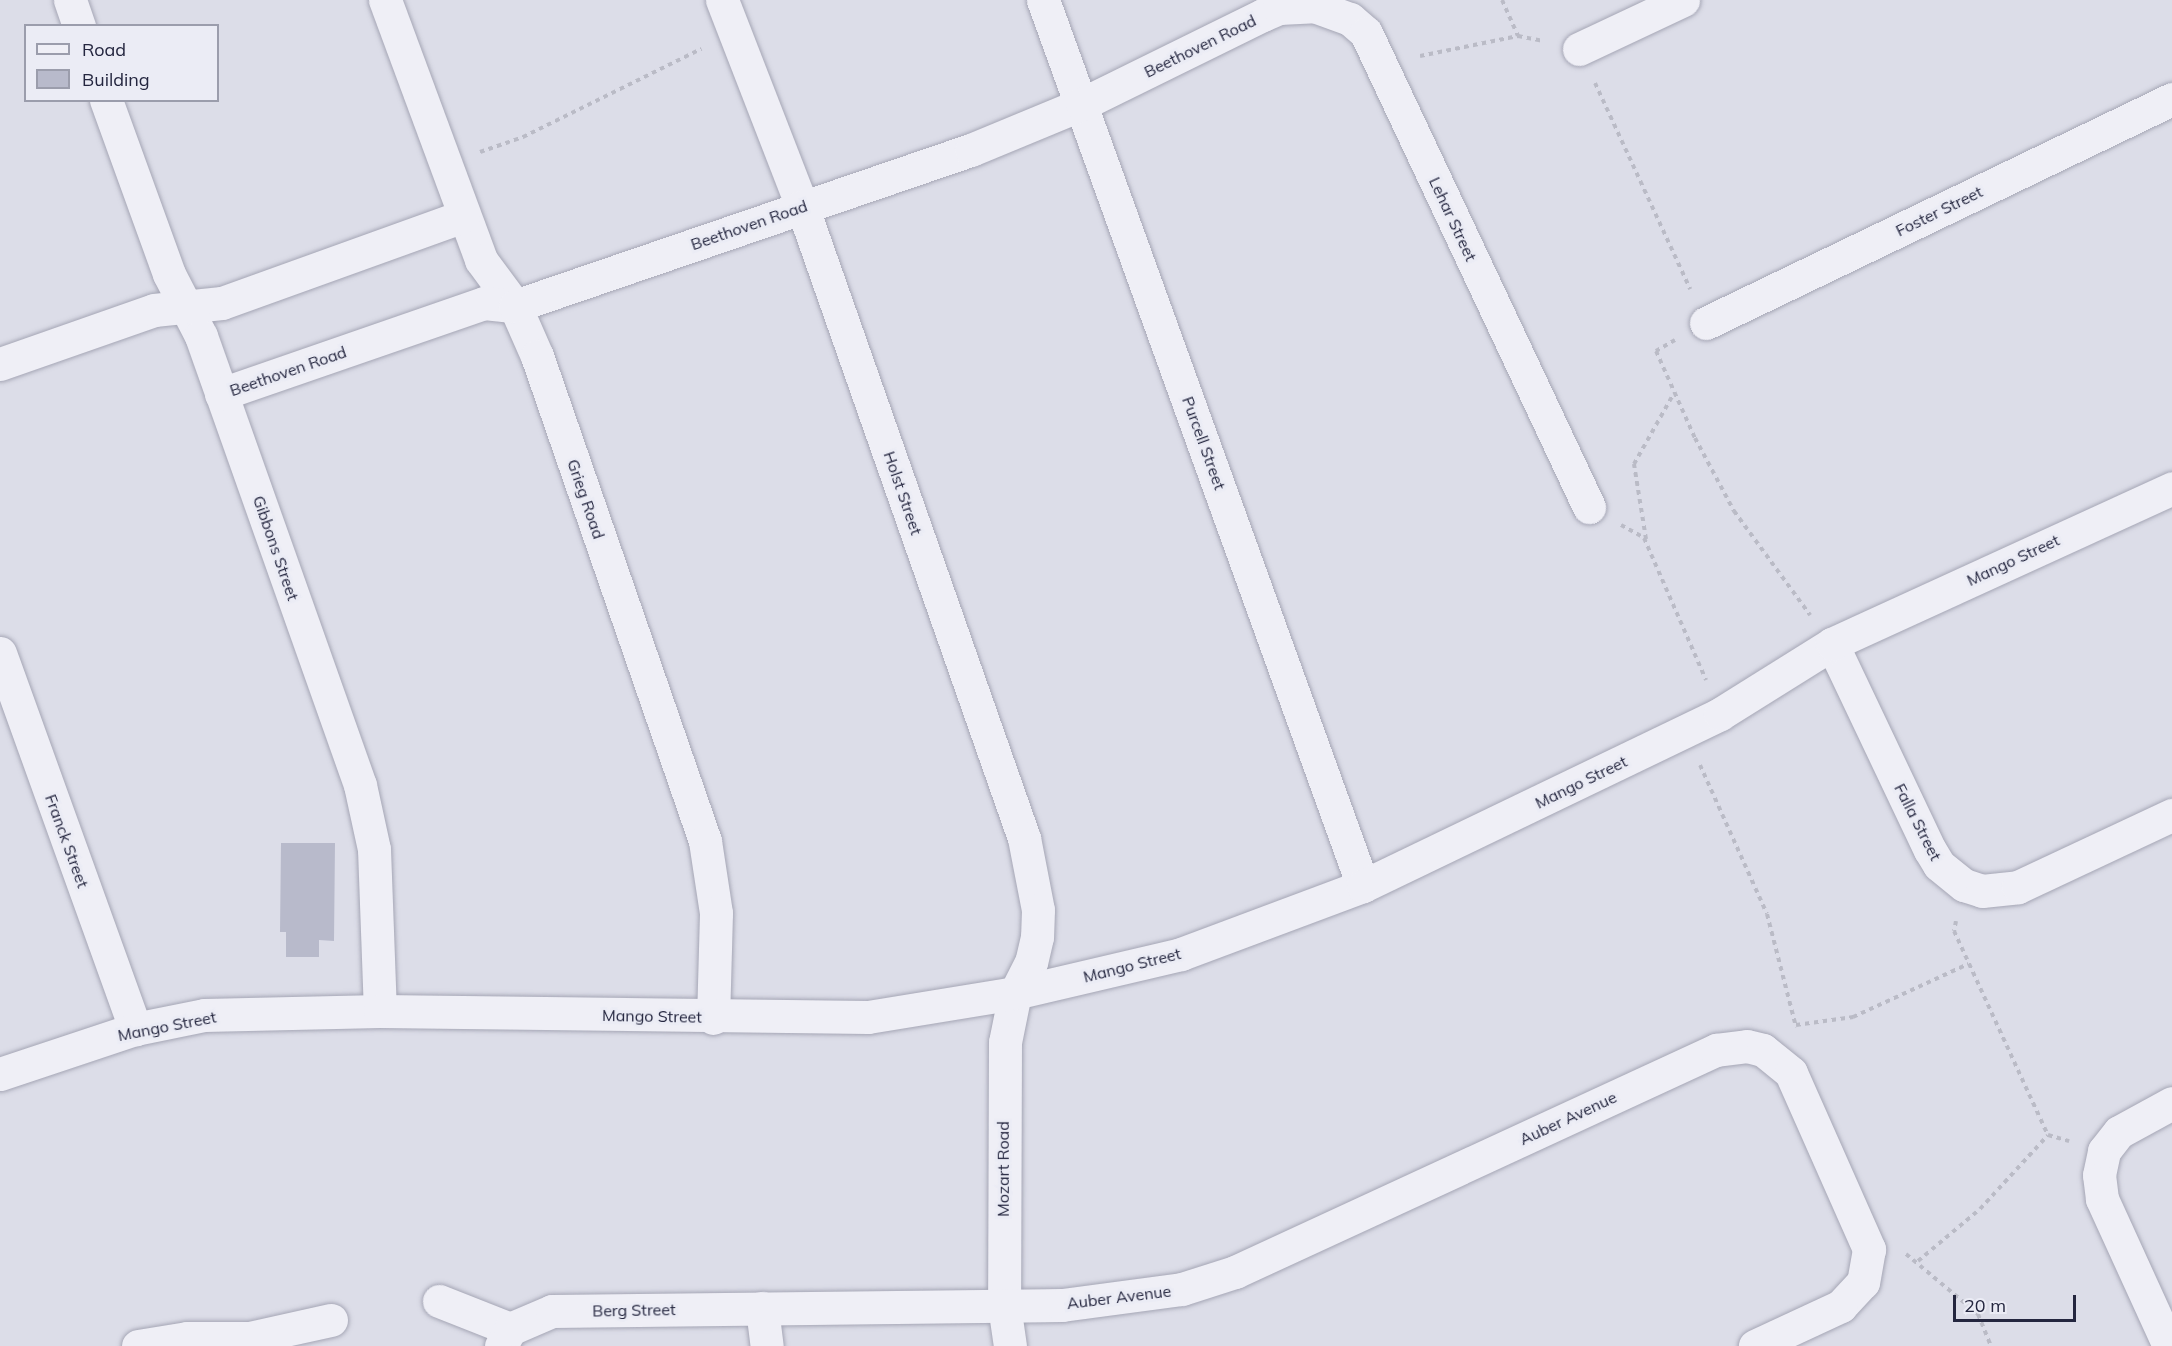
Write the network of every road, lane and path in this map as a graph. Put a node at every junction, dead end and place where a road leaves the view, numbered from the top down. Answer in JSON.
{"nodes":[{"id":1,"x":70,"y":0,"type":"edge"},
{"id":2,"x":386,"y":0,"type":"edge"},
{"id":3,"x":722,"y":0,"type":"edge"},
{"id":4,"x":1043,"y":0,"type":"edge"},
{"id":5,"x":1502,"y":0,"type":"edge"},
{"id":6,"x":1683,"y":0,"type":"edge"},
{"id":7,"x":1263,"y":15,"type":"joint"},
{"id":8,"x":78,"y":24,"type":"edge"},
{"id":9,"x":735,"y":34,"type":"junction"},
{"id":10,"x":1518,"y":36,"type":"junction"},
{"id":11,"x":1579,"y":49,"type":"junction"},
{"id":12,"x":1381,"y":64,"type":"junction"},
{"id":13,"x":2172,"y":99,"type":"edge"},
{"id":14,"x":107,"y":102,"type":"edge"},
{"id":15,"x":1082,"y":104,"type":"junction"},
{"id":16,"x":444,"y":165,"type":"junction"},
{"id":17,"x":802,"y":206,"type":"junction"},
{"id":18,"x":464,"y":216,"type":"junction"},
{"id":19,"x":515,"y":306,"type":"junction"},
{"id":20,"x":187,"y":307,"type":"junction"},
{"id":21,"x":1706,"y":323,"type":"junction"},
{"id":22,"x":0,"y":364,"type":"edge"},
{"id":23,"x":1674,"y":392,"type":"junction"},
{"id":24,"x":221,"y":394,"type":"junction"},
{"id":25,"x":2172,"y":488,"type":"edge"},
{"id":26,"x":1588,"y":507,"type":"joint"},
{"id":27,"x":1647,"y":543,"type":"junction"},
{"id":28,"x":1832,"y":644,"type":"junction"},
{"id":29,"x":0,"y":653,"type":"edge"},
{"id":30,"x":1720,"y":714,"type":"junction"},
{"id":31,"x":1684,"y":732,"type":"junction"},
{"id":32,"x":2172,"y":815,"type":"edge"},
{"id":33,"x":1964,"y":885,"type":"junction"},
{"id":34,"x":1363,"y":886,"type":"junction"},
{"id":35,"x":1968,"y":964,"type":"junction"},
{"id":36,"x":1015,"y":993,"type":"junction"},
{"id":37,"x":380,"y":1011,"type":"junction"},
{"id":38,"x":713,"y":1018,"type":"junction"},
{"id":39,"x":1796,"y":1025,"type":"junction"},
{"id":40,"x":135,"y":1029,"type":"junction"},
{"id":41,"x":1791,"y":1073,"type":"junction"},
{"id":42,"x":0,"y":1074,"type":"edge"},
{"id":43,"x":2172,"y":1103,"type":"edge"},
{"id":44,"x":2048,"y":1135,"type":"junction"},
{"id":45,"x":2104,"y":1151,"type":"junction"},
{"id":46,"x":1866,"y":1233,"type":"junction"},
{"id":47,"x":1918,"y":1261,"type":"junction"},
{"id":48,"x":439,"y":1301,"type":"dead end"},
{"id":49,"x":1004,"y":1305,"type":"junction"},
{"id":50,"x":762,"y":1308,"type":"junction"},
{"id":51,"x":332,"y":1320,"type":"dead end"},
{"id":52,"x":505,"y":1337,"type":"edge"},
{"id":53,"x":249,"y":1342,"type":"edge"},
{"id":54,"x":138,"y":1346,"type":"edge"},
{"id":55,"x":767,"y":1346,"type":"edge"},
{"id":56,"x":1010,"y":1346,"type":"edge"},
{"id":57,"x":1755,"y":1346,"type":"edge"},
{"id":58,"x":1991,"y":1346,"type":"edge"},
{"id":59,"x":2169,"y":1346,"type":"edge"}],
"edges":[{"from":1,"to":8,"type":"street"},
{"from":2,"to":16,"type":"street","name":"Grieg Road"},
{"from":3,"to":9,"type":"street","name":"Holst Street"},
{"from":4,"to":15,"type":"street","name":"Purcell Street"},
{"from":5,"to":10,"type":"path"},
{"from":6,"to":11,"type":"street"},
{"from":7,"to":12,"type":"street","name":"Lehar Street"},
{"from":7,"to":15,"type":"street","name":"Beethoven Road"},
{"from":9,"to":16,"type":"path"},
{"from":9,"to":17,"type":"street","name":"Holst Street"},
{"from":10,"to":11,"type":"path"},
{"from":10,"to":12,"type":"path"},
{"from":11,"to":21,"type":"path"},
{"from":12,"to":26,"type":"street","name":"Lehar Street"},
{"from":13,"to":21,"type":"street","name":"Foster Street"},
{"from":14,"to":20,"type":"street","name":"Gibbons Street"},
{"from":15,"to":17,"type":"street","name":"Beethoven Road"},
{"from":15,"to":34,"type":"street","name":"Purcell Street"},
{"from":16,"to":18,"type":"street","name":"Grieg Road"},
{"from":17,"to":19,"type":"street","name":"Beethoven Road"},
{"from":17,"to":36,"type":"street","name":"Holst Street"},
{"from":18,"to":19,"type":"street","name":"Grieg Road"},
{"from":18,"to":20,"type":"street"},
{"from":19,"to":24,"type":"street","name":"Beethoven Road"},
{"from":19,"to":38,"type":"street","name":"Grieg Road"},
{"from":20,"to":22,"type":"street"},
{"from":20,"to":24,"type":"street","name":"Gibbons Street"},
{"from":21,"to":23,"type":"path"},
{"from":23,"to":27,"type":"path"},
{"from":23,"to":28,"type":"path"},
{"from":24,"to":37,"type":"street","name":"Gibbons Street"},
{"from":25,"to":28,"type":"street","name":"Mango Street"},
{"from":26,"to":27,"type":"path"},
{"from":27,"to":30,"type":"path"},
{"from":28,"to":30,"type":"street","name":"Mango Street"},
{"from":28,"to":33,"type":"street","name":"Falla Street"},
{"from":29,"to":40,"type":"street","name":"Franck Street"},
{"from":30,"to":31,"type":"street","name":"Mango Street"},
{"from":31,"to":34,"type":"street","name":"Mango Street"},
{"from":31,"to":39,"type":"path"},
{"from":32,"to":33,"type":"street","name":"Falla Street"},
{"from":33,"to":35,"type":"path"},
{"from":34,"to":36,"type":"street","name":"Mango Street"},
{"from":35,"to":39,"type":"path"},
{"from":35,"to":44,"type":"path"},
{"from":36,"to":38,"type":"street","name":"Mango Street"},
{"from":36,"to":49,"type":"street","name":"Mozart Road"},
{"from":37,"to":38,"type":"street","name":"Mango Street"},
{"from":37,"to":40,"type":"street","name":"Mango Street"},
{"from":39,"to":41,"type":"path"},
{"from":40,"to":42,"type":"street","name":"Mango Street"},
{"from":41,"to":46,"type":"street","name":"Auber Avenue"},
{"from":41,"to":49,"type":"street","name":"Auber Avenue"},
{"from":43,"to":45,"type":"street"},
{"from":44,"to":45,"type":"path"},
{"from":44,"to":47,"type":"path"},
{"from":45,"to":59,"type":"street"},
{"from":46,"to":47,"type":"path"},
{"from":46,"to":57,"type":"street","name":"Auber Avenue"},
{"from":47,"to":58,"type":"path"},
{"from":48,"to":52,"type":"street","name":"Berg Street"},
{"from":49,"to":50,"type":"street","name":"Berg Street"},
{"from":49,"to":56,"type":"street","name":"Mozart Road"},
{"from":50,"to":52,"type":"street","name":"Berg Street"},
{"from":50,"to":55,"type":"street"},
{"from":51,"to":53,"type":"street"},
{"from":53,"to":54,"type":"street"}]}
